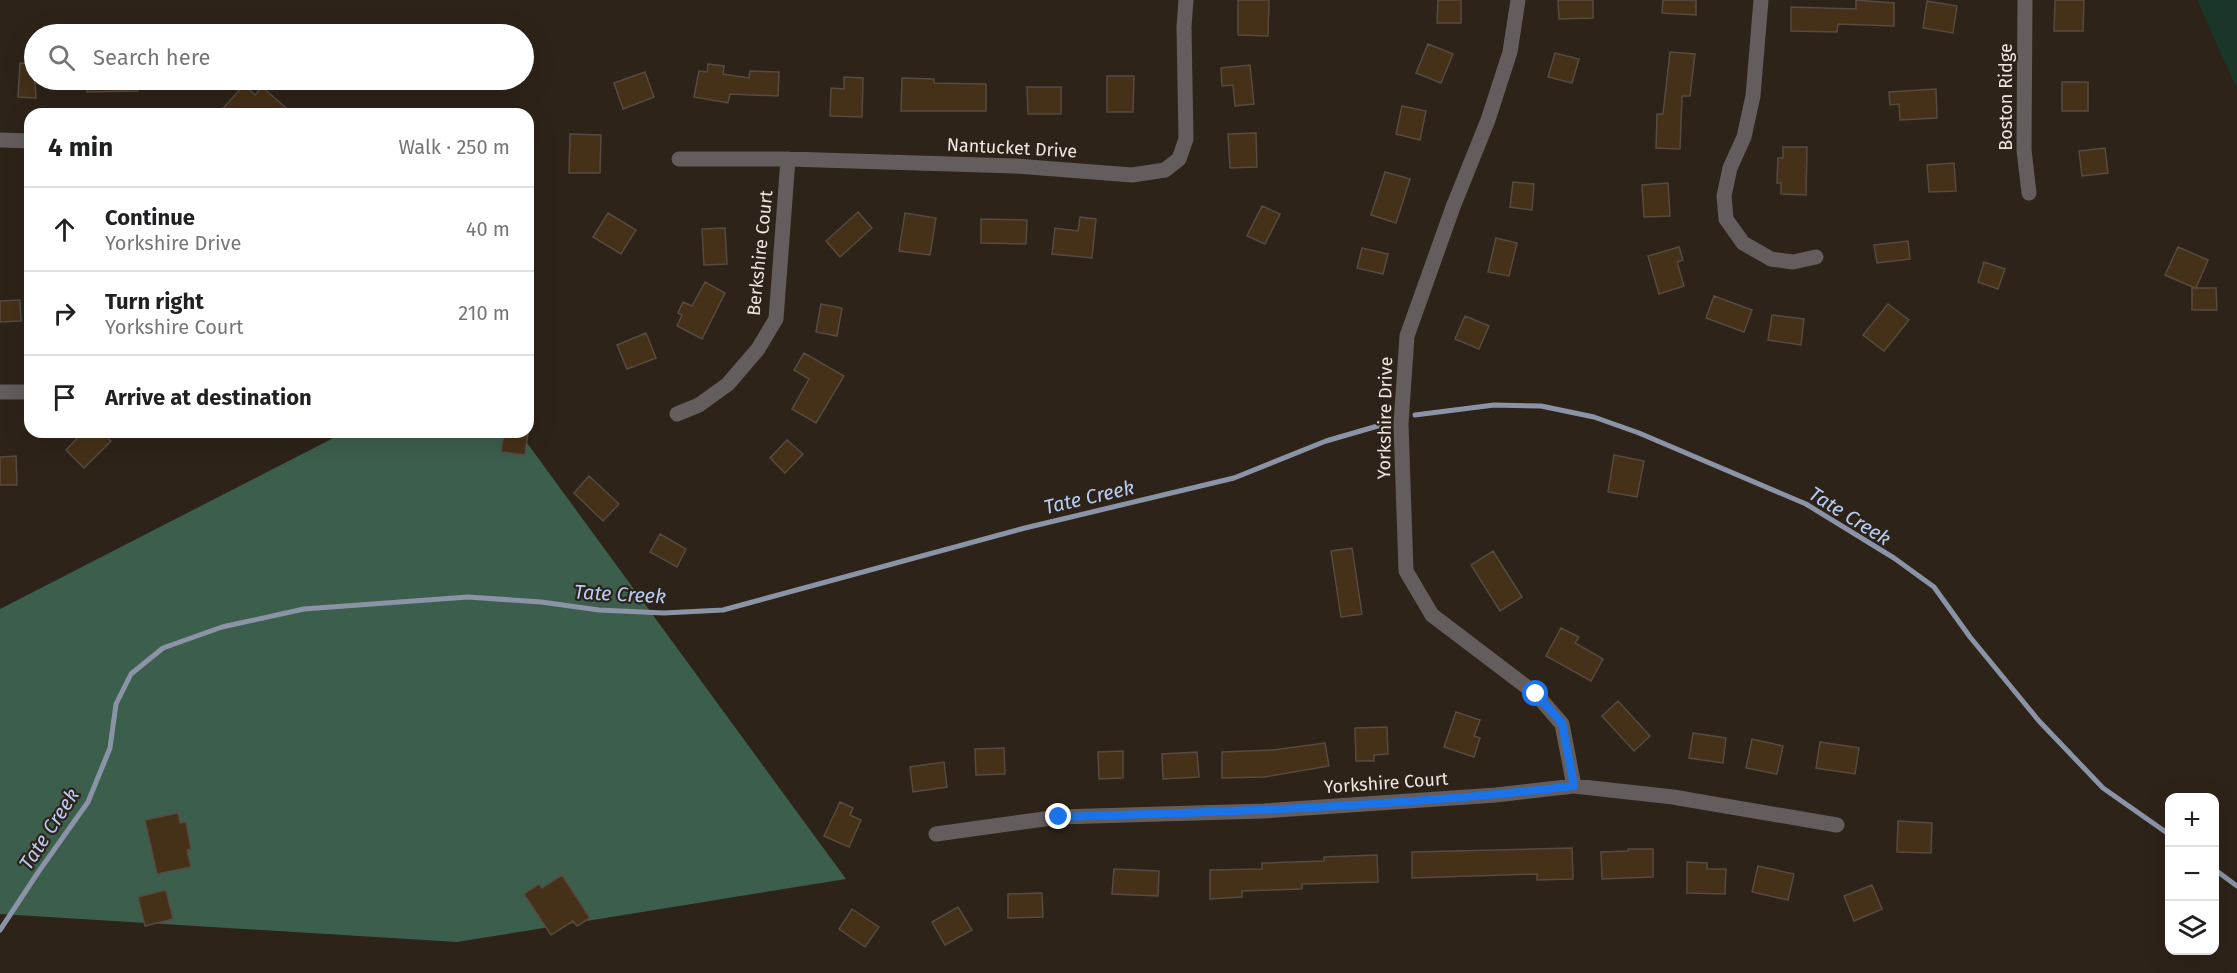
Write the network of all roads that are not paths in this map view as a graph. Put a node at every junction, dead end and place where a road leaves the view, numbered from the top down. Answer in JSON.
{"nodes":[{"id":1,"x":1186,"y":0,"type":"edge"},
{"id":2,"x":1518,"y":0,"type":"edge"},
{"id":3,"x":1761,"y":0,"type":"edge"},
{"id":4,"x":2025,"y":0,"type":"edge"},
{"id":5,"x":0,"y":140,"type":"edge"},
{"id":6,"x":24,"y":141,"type":"edge"},
{"id":7,"x":679,"y":159,"type":"dead end"},
{"id":8,"x":788,"y":159,"type":"junction"},
{"id":9,"x":2029,"y":193,"type":"dead end"},
{"id":10,"x":1816,"y":257,"type":"dead end"},
{"id":11,"x":0,"y":392,"type":"edge"},
{"id":12,"x":24,"y":392,"type":"edge"},
{"id":13,"x":677,"y":414,"type":"dead end"},
{"id":14,"x":1574,"y":786,"type":"junction"},
{"id":15,"x":1837,"y":825,"type":"dead end"},
{"id":16,"x":936,"y":834,"type":"dead end"}],
"edges":[{"from":1,"to":8,"type":"street","name":"Nantucket Drive"},
{"from":2,"to":14,"type":"street","name":"Yorkshire Drive"},
{"from":3,"to":10,"type":"street"},
{"from":4,"to":9,"type":"street","name":"Boston Ridge"},
{"from":5,"to":6,"type":"street"},
{"from":7,"to":8,"type":"street","name":"Nantucket Drive"},
{"from":8,"to":13,"type":"street","name":"Berkshire Court"},
{"from":11,"to":12,"type":"street"},
{"from":14,"to":15,"type":"street","name":"Yorkshire Court"},
{"from":14,"to":16,"type":"street","name":"Yorkshire Court"}]}
